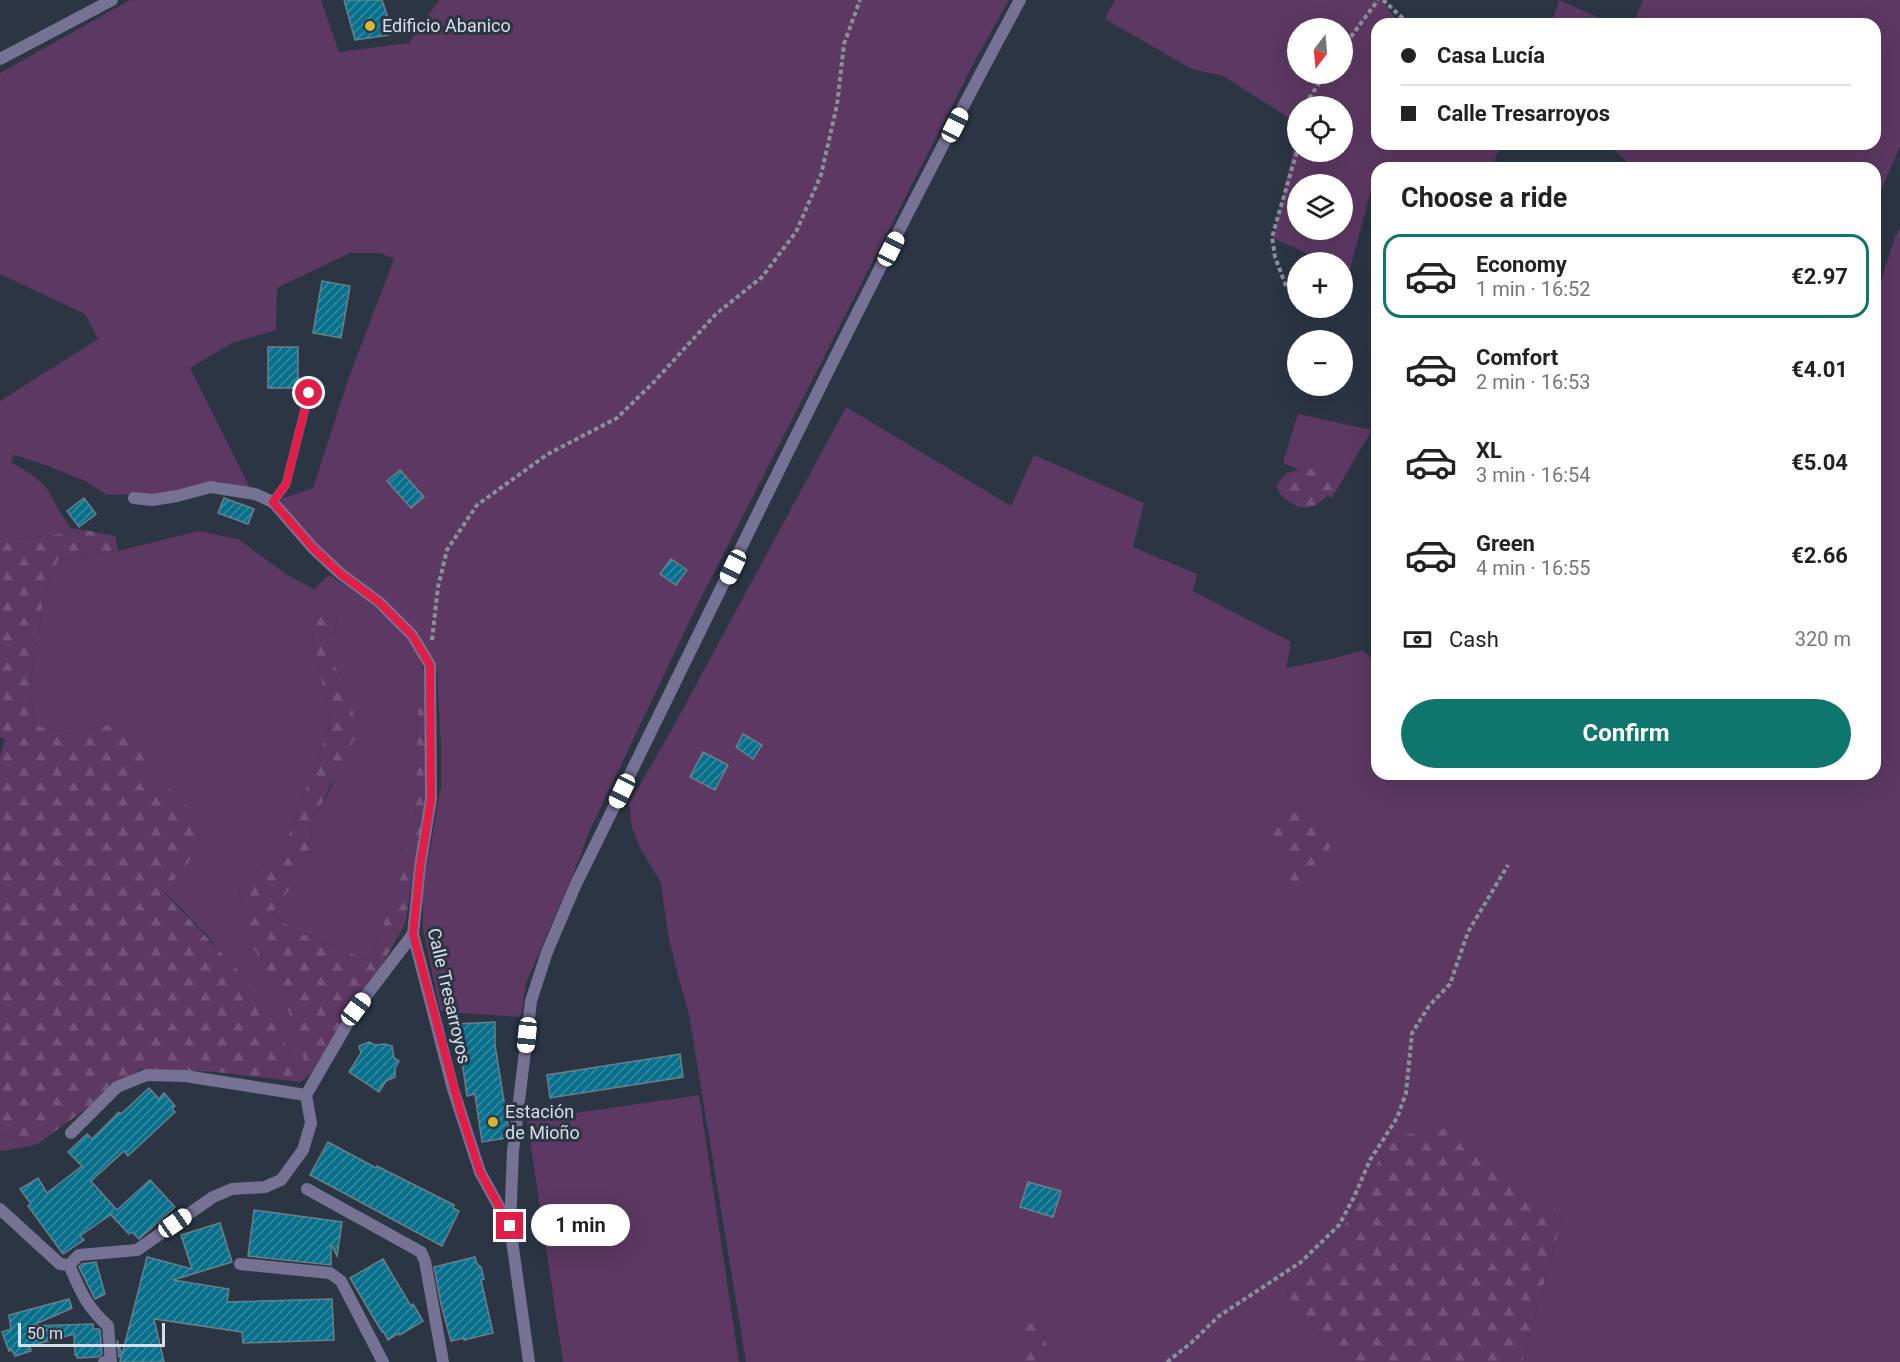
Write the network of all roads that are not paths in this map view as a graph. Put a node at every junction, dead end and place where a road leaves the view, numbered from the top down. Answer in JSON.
{"nodes":[{"id":1,"x":112,"y":0,"type":"edge"},
{"id":2,"x":1020,"y":0,"type":"edge"},
{"id":3,"x":0,"y":59,"type":"edge"},
{"id":4,"x":309,"y":393,"type":"dead end"},
{"id":5,"x":134,"y":498,"type":"dead end"},
{"id":6,"x":273,"y":502,"type":"junction"},
{"id":7,"x":413,"y":934,"type":"junction"},
{"id":8,"x":306,"y":1095,"type":"junction"},
{"id":9,"x":71,"y":1133,"type":"dead end"},
{"id":10,"x":308,"y":1189,"type":"dead end"},
{"id":11,"x":0,"y":1209,"type":"edge"},
{"id":12,"x":510,"y":1226,"type":"junction"},
{"id":13,"x":240,"y":1264,"type":"dead end"},
{"id":14,"x":69,"y":1265,"type":"junction"},
{"id":15,"x":104,"y":1362,"type":"edge"},
{"id":16,"x":384,"y":1362,"type":"edge"},
{"id":17,"x":443,"y":1362,"type":"edge"},
{"id":18,"x":529,"y":1362,"type":"edge"}],
"edges":[{"from":1,"to":3,"type":"street"},
{"from":2,"to":12,"type":"street"},
{"from":4,"to":6,"type":"lane"},
{"from":5,"to":6,"type":"street"},
{"from":6,"to":7,"type":"street","name":"Calle Tresarroyos"},
{"from":7,"to":8,"type":"street"},
{"from":7,"to":12,"type":"street","name":"Calle Tresarroyos"},
{"from":8,"to":9,"type":"street"},
{"from":8,"to":14,"type":"street"},
{"from":10,"to":17,"type":"street"},
{"from":11,"to":14,"type":"street"},
{"from":12,"to":18,"type":"street"},
{"from":13,"to":16,"type":"street"},
{"from":14,"to":15,"type":"street"}]}
